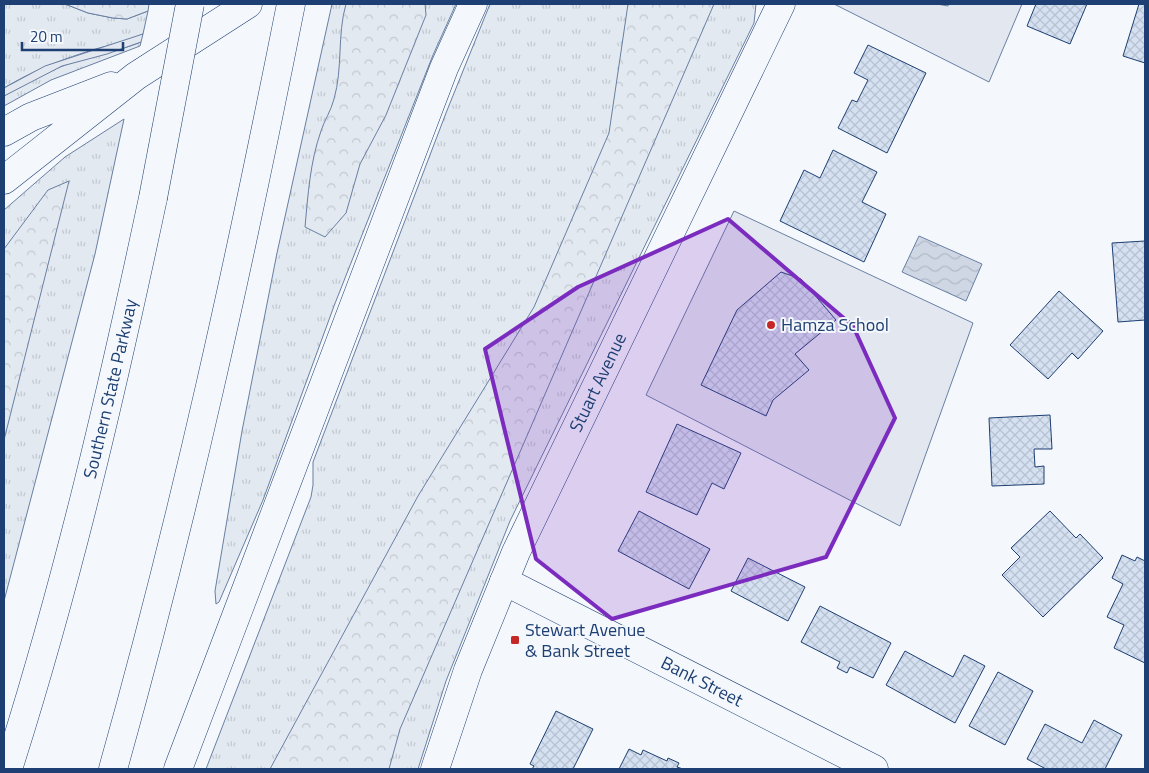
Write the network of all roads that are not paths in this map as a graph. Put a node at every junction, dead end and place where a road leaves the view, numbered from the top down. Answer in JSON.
{"nodes":[{"id":1,"x":190,"y":4,"type":"edge"},
{"id":2,"x":248,"y":4,"type":"edge"},
{"id":3,"x":291,"y":4,"type":"edge"},
{"id":4,"x":473,"y":4,"type":"edge"},
{"id":5,"x":782,"y":4,"type":"edge"},
{"id":6,"x":136,"y":76,"type":"junction"},
{"id":7,"x":4,"y":132,"type":"edge"},
{"id":8,"x":4,"y":180,"type":"edge"},
{"id":9,"x":504,"y":580,"type":"junction"},
{"id":10,"x":8,"y":769,"type":"edge"},
{"id":11,"x":113,"y":769,"type":"edge"},
{"id":12,"x":178,"y":769,"type":"edge"},
{"id":13,"x":435,"y":769,"type":"edge"},
{"id":14,"x":874,"y":769,"type":"edge"}],
"edges":[{"from":1,"to":10,"type":"main road","name":"Southern State Parkway","bridge":true},
{"from":2,"to":6,"type":"main road"},
{"from":3,"to":11,"type":"main road"},
{"from":4,"to":12,"type":"main road"},
{"from":5,"to":9,"type":"main road","name":"Stuart Avenue"},
{"from":6,"to":7,"type":"main road"},
{"from":6,"to":8,"type":"main road"},
{"from":9,"to":13,"type":"main road","name":"Stuart Avenue"},
{"from":9,"to":14,"type":"main road","name":"Bank Street"}]}
